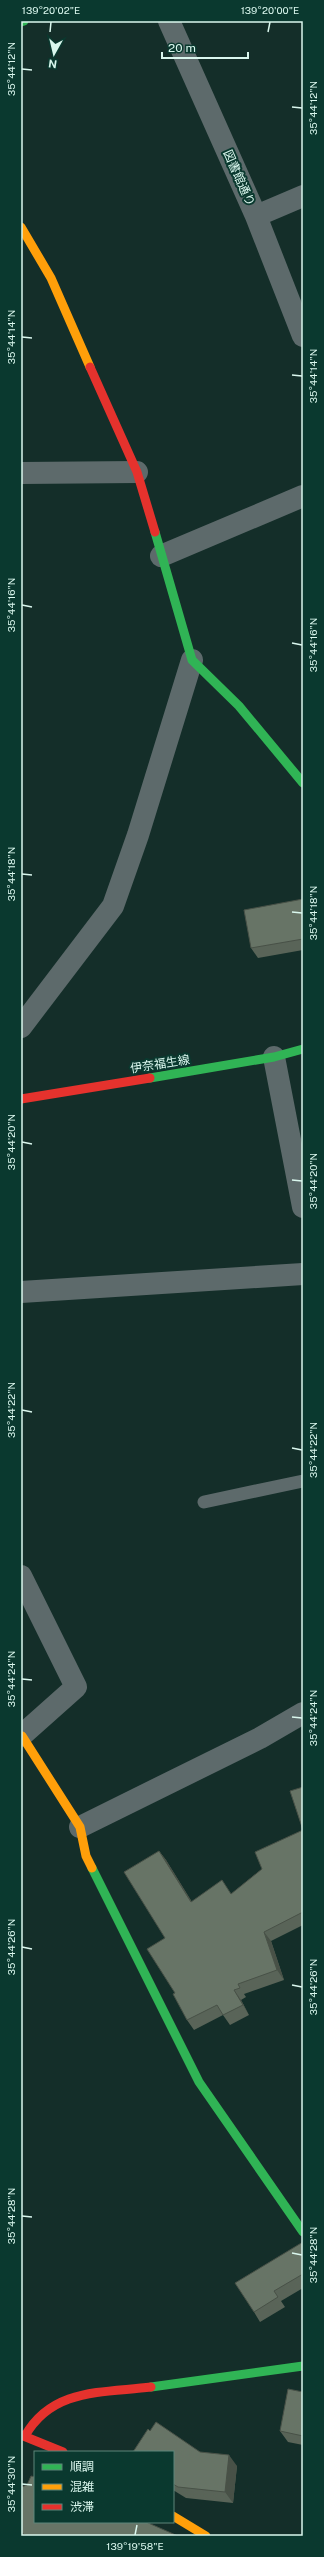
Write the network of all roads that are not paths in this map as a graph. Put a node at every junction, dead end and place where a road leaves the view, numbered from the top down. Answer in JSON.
{"nodes":[{"id":1,"x":24,"y":21,"type":"edge"},
{"id":2,"x":169,"y":21,"type":"edge"},
{"id":3,"x":21,"y":22,"type":"edge"},
{"id":4,"x":303,"y":196,"type":"edge"},
{"id":5,"x":256,"y":216,"type":"junction"},
{"id":6,"x":21,"y":227,"type":"edge"},
{"id":7,"x":303,"y":336,"type":"edge"},
{"id":8,"x":137,"y":472,"type":"junction"},
{"id":9,"x":21,"y":473,"type":"edge"},
{"id":10,"x":303,"y":496,"type":"edge"},
{"id":11,"x":161,"y":556,"type":"junction"},
{"id":12,"x":192,"y":660,"type":"junction"},
{"id":13,"x":303,"y":783,"type":"edge"},
{"id":14,"x":21,"y":1027,"type":"edge"},
{"id":15,"x":303,"y":1049,"type":"edge"},
{"id":16,"x":274,"y":1057,"type":"junction"},
{"id":17,"x":21,"y":1099,"type":"edge"},
{"id":18,"x":303,"y":1207,"type":"edge"},
{"id":19,"x":303,"y":1274,"type":"edge"},
{"id":20,"x":21,"y":1292,"type":"edge"},
{"id":21,"x":303,"y":1480,"type":"edge"},
{"id":22,"x":204,"y":1502,"type":"dead end"},
{"id":23,"x":21,"y":1576,"type":"edge"},
{"id":24,"x":303,"y":1713,"type":"edge"},
{"id":25,"x":21,"y":1736,"type":"edge"},
{"id":26,"x":80,"y":1827,"type":"junction"},
{"id":27,"x":303,"y":2232,"type":"edge"},
{"id":28,"x":303,"y":2366,"type":"edge"},
{"id":29,"x":23,"y":2435,"type":"edge"},
{"id":30,"x":61,"y":2451,"type":"edge"},
{"id":31,"x":174,"y":2517,"type":"edge"},
{"id":32,"x":206,"y":2536,"type":"edge"}],
"edges":[{"from":1,"to":3,"type":"street"},
{"from":2,"to":5,"type":"street","name":"図書館通り"},
{"from":4,"to":5,"type":"street"},
{"from":5,"to":7,"type":"street","name":"図書館通り"},
{"from":6,"to":8,"type":"street"},
{"from":8,"to":9,"type":"street"},
{"from":8,"to":11,"type":"street"},
{"from":10,"to":11,"type":"street"},
{"from":11,"to":12,"type":"street"},
{"from":12,"to":13,"type":"street"},
{"from":12,"to":14,"type":"street"},
{"from":15,"to":16,"type":"street","name":"伊奈福生線"},
{"from":16,"to":17,"type":"street","name":"伊奈福生線"},
{"from":16,"to":18,"type":"street"},
{"from":19,"to":20,"type":"street"},
{"from":21,"to":22,"type":"lane"},
{"from":23,"to":25,"type":"street"},
{"from":24,"to":26,"type":"street"},
{"from":25,"to":26,"type":"street"},
{"from":26,"to":27,"type":"street"},
{"from":28,"to":29,"type":"street"},
{"from":29,"to":30,"type":"street"},
{"from":31,"to":32,"type":"street"}]}
